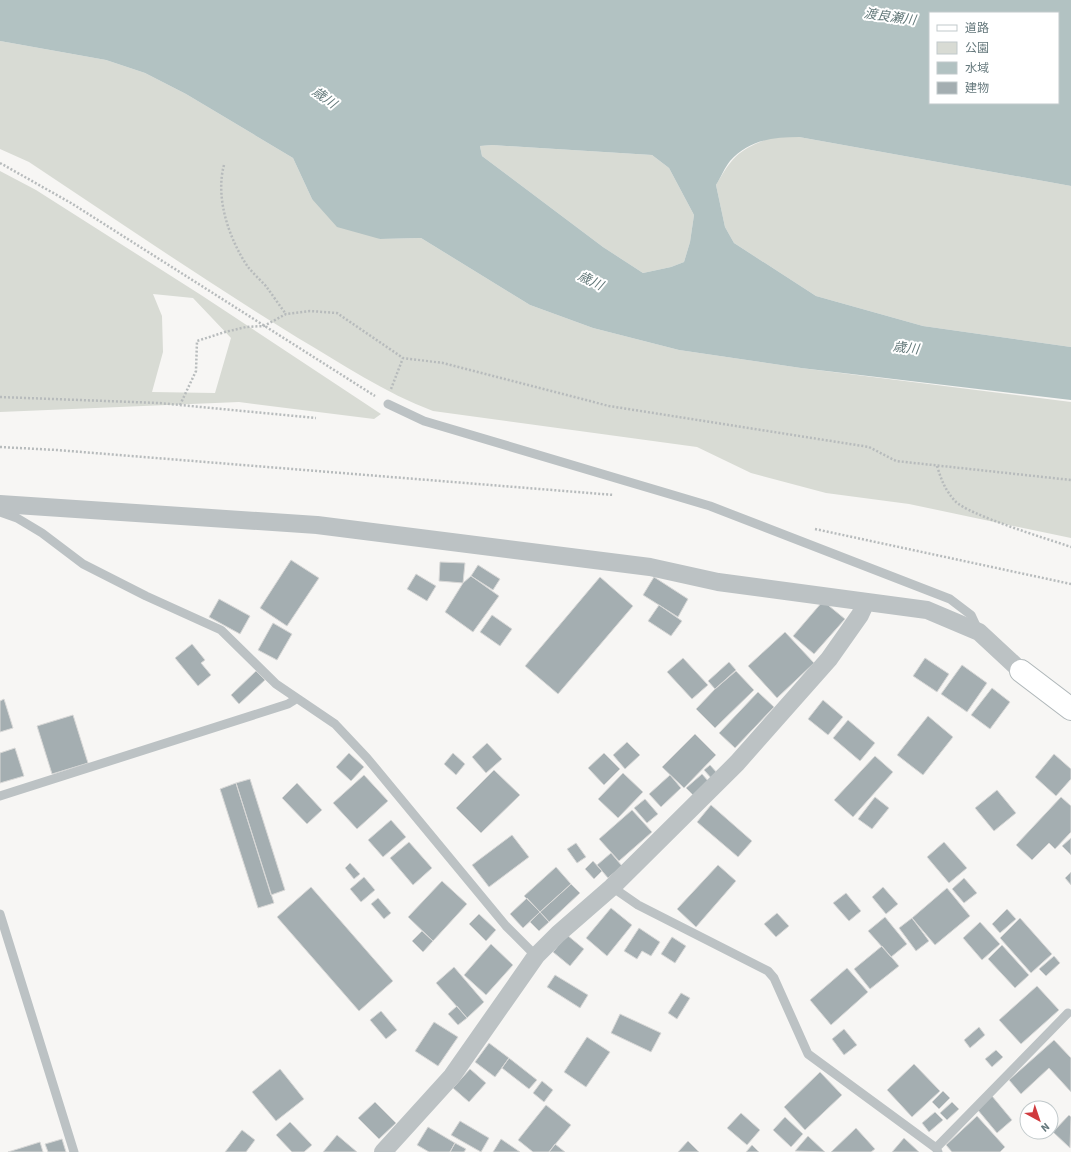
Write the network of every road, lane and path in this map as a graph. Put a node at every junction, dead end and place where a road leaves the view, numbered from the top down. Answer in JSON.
{"nodes":[{"id":1,"x":0,"y":163,"type":"edge"},
{"id":2,"x":224,"y":165,"type":"dead end"},
{"id":3,"x":286,"y":314,"type":"junction"},
{"id":4,"x":264,"y":326,"type":"junction"},
{"id":5,"x":403,"y":358,"type":"junction"},
{"id":6,"x":0,"y":397,"type":"edge"},
{"id":7,"x":388,"y":404,"type":"junction"},
{"id":8,"x":180,"y":405,"type":"junction"},
{"id":9,"x":316,"y":418,"type":"dead end"},
{"id":10,"x":0,"y":448,"type":"edge"},
{"id":11,"x":937,"y":466,"type":"junction"},
{"id":12,"x":1071,"y":480,"type":"edge"},
{"id":13,"x":620,"y":496,"type":"dead end"},
{"id":14,"x":0,"y":504,"type":"edge"},
{"id":15,"x":0,"y":512,"type":"edge"},
{"id":16,"x":812,"y":529,"type":"dead end"},
{"id":17,"x":1071,"y":547,"type":"edge"},
{"id":18,"x":1071,"y":584,"type":"edge"},
{"id":19,"x":866,"y":602,"type":"junction"},
{"id":20,"x":979,"y":632,"type":"junction"},
{"id":21,"x":1021,"y":671,"type":"joint"},
{"id":22,"x":296,"y":699,"type":"junction"},
{"id":23,"x":1071,"y":709,"type":"edge"},
{"id":24,"x":0,"y":796,"type":"edge"},
{"id":25,"x":612,"y":887,"type":"junction"},
{"id":26,"x":0,"y":914,"type":"edge"},
{"id":27,"x":536,"y":956,"type":"junction"},
{"id":28,"x":1068,"y":1013,"type":"dead end"},
{"id":29,"x":937,"y":1150,"type":"edge"},
{"id":30,"x":74,"y":1152,"type":"edge"},
{"id":31,"x":383,"y":1152,"type":"edge"}],
"edges":[{"from":1,"to":4,"type":"path"},
{"from":2,"to":3,"type":"path"},
{"from":3,"to":4,"type":"path"},
{"from":3,"to":5,"type":"path"},
{"from":4,"to":7,"type":"path"},
{"from":4,"to":8,"type":"path"},
{"from":5,"to":7,"type":"path"},
{"from":5,"to":11,"type":"path"},
{"from":6,"to":8,"type":"path"},
{"from":7,"to":20,"type":"lane"},
{"from":8,"to":9,"type":"path"},
{"from":10,"to":13,"type":"path"},
{"from":11,"to":12,"type":"path"},
{"from":11,"to":17,"type":"path"},
{"from":14,"to":19,"type":"street"},
{"from":15,"to":22,"type":"lane"},
{"from":16,"to":18,"type":"path"},
{"from":19,"to":20,"type":"street"},
{"from":19,"to":25,"type":"street"},
{"from":20,"to":21,"type":"street"},
{"from":21,"to":23,"type":"street"},
{"from":22,"to":24,"type":"lane"},
{"from":22,"to":27,"type":"lane"},
{"from":25,"to":27,"type":"street"},
{"from":25,"to":29,"type":"lane"},
{"from":26,"to":30,"type":"lane"},
{"from":27,"to":31,"type":"street"},
{"from":28,"to":29,"type":"lane"}]}
